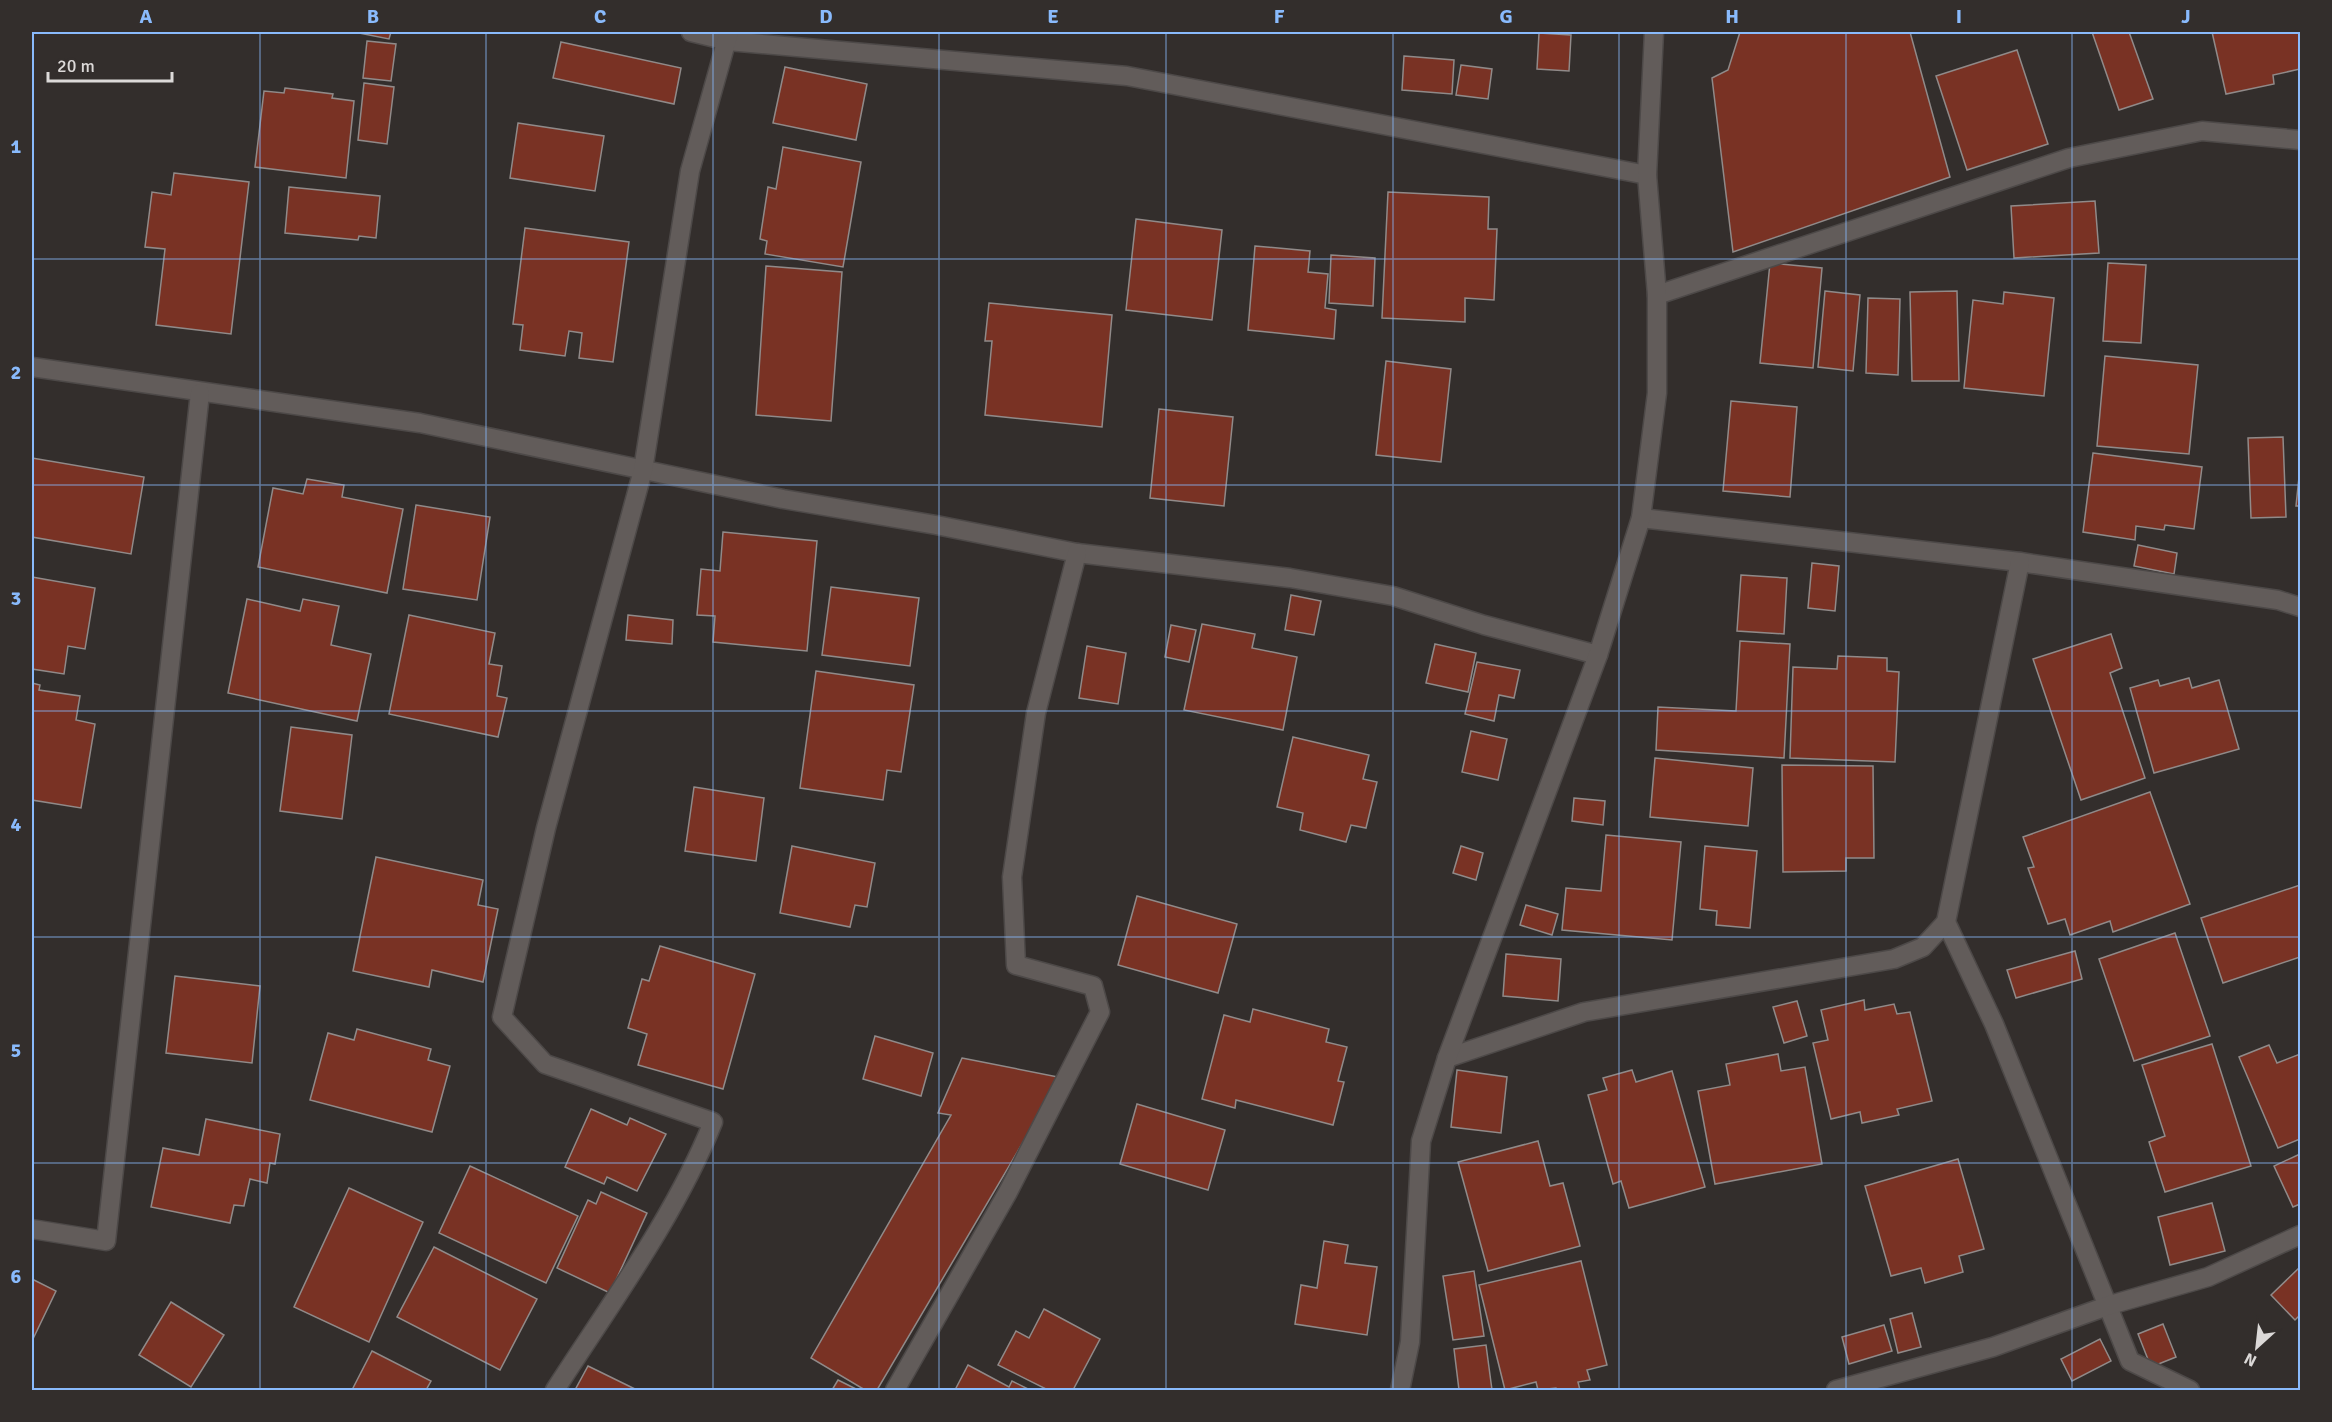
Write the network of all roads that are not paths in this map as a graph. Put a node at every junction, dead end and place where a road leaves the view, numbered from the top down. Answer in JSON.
{"nodes":[{"id":1,"x":691,"y":32,"type":"edge"},
{"id":2,"x":1654,"y":32,"type":"edge"},
{"id":3,"x":728,"y":36,"type":"edge"},
{"id":4,"x":2301,"y":140,"type":"edge"},
{"id":5,"x":1647,"y":175,"type":"junction"},
{"id":6,"x":1657,"y":295,"type":"junction"},
{"id":7,"x":32,"y":367,"type":"edge"},
{"id":8,"x":200,"y":393,"type":"junction"},
{"id":9,"x":643,"y":470,"type":"junction"},
{"id":10,"x":1641,"y":518,"type":"junction"},
{"id":11,"x":1077,"y":553,"type":"junction"},
{"id":12,"x":2020,"y":562,"type":"junction"},
{"id":13,"x":2301,"y":607,"type":"edge"},
{"id":14,"x":1598,"y":655,"type":"junction"},
{"id":15,"x":1946,"y":922,"type":"junction"},
{"id":16,"x":1447,"y":1058,"type":"junction"},
{"id":17,"x":32,"y":1229,"type":"edge"},
{"id":18,"x":2301,"y":1235,"type":"edge"},
{"id":19,"x":2110,"y":1305,"type":"junction"},
{"id":20,"x":555,"y":1390,"type":"edge"},
{"id":21,"x":895,"y":1390,"type":"edge"},
{"id":22,"x":1400,"y":1390,"type":"edge"},
{"id":23,"x":1836,"y":1390,"type":"edge"},
{"id":24,"x":2190,"y":1390,"type":"edge"}],
"edges":[{"from":1,"to":3,"type":"street"},
{"from":2,"to":5,"type":"street"},
{"from":3,"to":5,"type":"street"},
{"from":3,"to":9,"type":"street"},
{"from":4,"to":6,"type":"street"},
{"from":5,"to":6,"type":"street"},
{"from":6,"to":10,"type":"street"},
{"from":7,"to":8,"type":"street"},
{"from":8,"to":9,"type":"street"},
{"from":8,"to":17,"type":"street"},
{"from":9,"to":11,"type":"street"},
{"from":9,"to":20,"type":"street"},
{"from":10,"to":12,"type":"street"},
{"from":10,"to":14,"type":"street"},
{"from":11,"to":14,"type":"street"},
{"from":11,"to":21,"type":"street"},
{"from":12,"to":13,"type":"street"},
{"from":12,"to":15,"type":"street"},
{"from":14,"to":16,"type":"street"},
{"from":15,"to":16,"type":"street"},
{"from":15,"to":19,"type":"street"},
{"from":16,"to":22,"type":"street"},
{"from":18,"to":19,"type":"street"},
{"from":19,"to":23,"type":"street"},
{"from":19,"to":24,"type":"street"}]}
